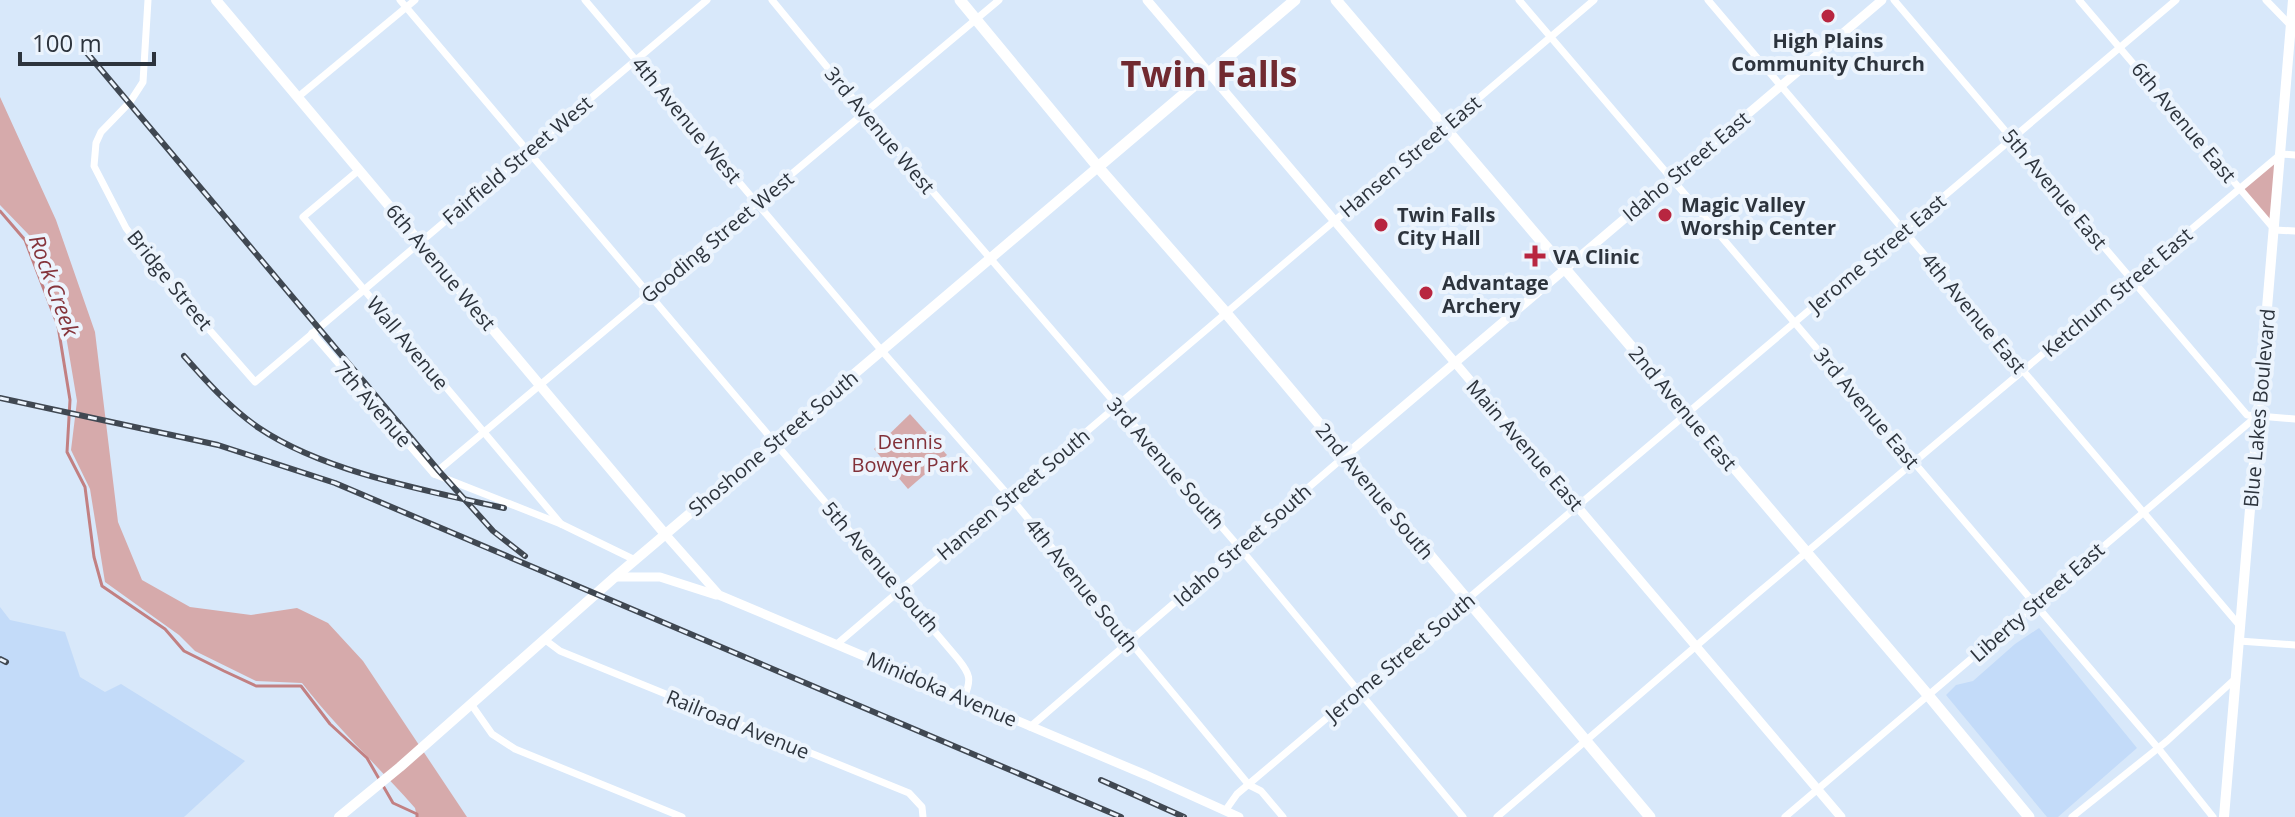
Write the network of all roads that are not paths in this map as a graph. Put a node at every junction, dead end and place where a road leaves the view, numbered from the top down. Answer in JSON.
{"nodes":[{"id":1,"x":148,"y":0,"type":"edge"},
{"id":2,"x":216,"y":0,"type":"edge"},
{"id":3,"x":400,"y":0,"type":"edge"},
{"id":4,"x":415,"y":0,"type":"edge"},
{"id":5,"x":585,"y":0,"type":"edge"},
{"id":6,"x":707,"y":0,"type":"edge"},
{"id":7,"x":772,"y":0,"type":"edge"},
{"id":8,"x":960,"y":0,"type":"edge"},
{"id":9,"x":999,"y":0,"type":"edge"},
{"id":10,"x":1147,"y":0,"type":"edge"},
{"id":11,"x":1295,"y":0,"type":"edge"},
{"id":12,"x":1336,"y":0,"type":"edge"},
{"id":13,"x":1519,"y":0,"type":"edge"},
{"id":14,"x":1594,"y":0,"type":"edge"},
{"id":15,"x":1708,"y":0,"type":"edge"},
{"id":16,"x":1882,"y":0,"type":"edge"},
{"id":17,"x":1894,"y":0,"type":"edge"},
{"id":18,"x":2079,"y":0,"type":"edge"},
{"id":19,"x":2176,"y":0,"type":"edge"},
{"id":20,"x":2266,"y":0,"type":"edge"},
{"id":21,"x":2293,"y":0,"type":"edge"},
{"id":22,"x":406,"y":7,"type":"junction"},
{"id":23,"x":977,"y":19,"type":"junction"},
{"id":24,"x":2293,"y":28,"type":"edge"},
{"id":25,"x":1551,"y":37,"type":"junction"},
{"id":26,"x":2120,"y":47,"type":"junction"},
{"id":27,"x":636,"y":60,"type":"junction"},
{"id":28,"x":1209,"y":72,"type":"junction"},
{"id":29,"x":1781,"y":85,"type":"junction"},
{"id":30,"x":298,"y":97,"type":"junction"},
{"id":31,"x":865,"y":113,"type":"junction"},
{"id":32,"x":1444,"y":127,"type":"junction"},
{"id":33,"x":2013,"y":138,"type":"junction"},
{"id":34,"x":528,"y":151,"type":"junction"},
{"id":35,"x":2281,"y":154,"type":"junction"},
{"id":36,"x":2295,"y":155,"type":"edge"},
{"id":37,"x":1098,"y":167,"type":"junction"},
{"id":38,"x":359,"y":170,"type":"junction"},
{"id":39,"x":1671,"y":178,"type":"junction"},
{"id":40,"x":2240,"y":188,"type":"junction"},
{"id":41,"x":757,"y":203,"type":"junction"},
{"id":42,"x":1335,"y":220,"type":"junction"},
{"id":43,"x":1904,"y":230,"type":"junction"},
{"id":44,"x":2275,"y":230,"type":"junction"},
{"id":45,"x":2295,"y":231,"type":"edge"},
{"id":46,"x":420,"y":242,"type":"junction"},
{"id":47,"x":990,"y":259,"type":"junction"},
{"id":48,"x":1564,"y":268,"type":"junction"},
{"id":49,"x":2132,"y":279,"type":"junction"},
{"id":50,"x":364,"y":290,"type":"junction"},
{"id":51,"x":649,"y":294,"type":"junction"},
{"id":52,"x":1226,"y":313,"type":"junction"},
{"id":53,"x":1794,"y":322,"type":"junction"},
{"id":54,"x":312,"y":333,"type":"junction"},
{"id":55,"x":882,"y":351,"type":"junction"},
{"id":56,"x":1454,"y":362,"type":"junction"},
{"id":57,"x":2023,"y":370,"type":"junction"},
{"id":58,"x":255,"y":382,"type":"joint"},
{"id":59,"x":540,"y":385,"type":"junction"},
{"id":60,"x":1116,"y":406,"type":"junction"},
{"id":61,"x":1688,"y":413,"type":"junction"},
{"id":62,"x":2257,"y":416,"type":"junction"},
{"id":63,"x":2295,"y":419,"type":"edge"},
{"id":64,"x":484,"y":432,"type":"junction"},
{"id":65,"x":774,"y":443,"type":"junction"},
{"id":66,"x":1345,"y":456,"type":"junction"},
{"id":67,"x":1914,"y":462,"type":"junction"},
{"id":68,"x":434,"y":474,"type":"junction"},
{"id":69,"x":1010,"y":497,"type":"junction"},
{"id":70,"x":1577,"y":505,"type":"junction"},
{"id":71,"x":2142,"y":512,"type":"junction"},
{"id":72,"x":561,"y":524,"type":"junction"},
{"id":73,"x":665,"y":534,"type":"junction"},
{"id":74,"x":1239,"y":547,"type":"junction"},
{"id":75,"x":1807,"y":553,"type":"junction"},
{"id":76,"x":635,"y":560,"type":"junction"},
{"id":77,"x":615,"y":577,"type":"junction"},
{"id":78,"x":900,"y":590,"type":"junction"},
{"id":79,"x":719,"y":595,"type":"junction"},
{"id":80,"x":1467,"y":600,"type":"junction"},
{"id":81,"x":2035,"y":604,"type":"junction"},
{"id":82,"x":2240,"y":626,"type":"junction"},
{"id":83,"x":544,"y":639,"type":"junction"},
{"id":84,"x":2239,"y":641,"type":"junction"},
{"id":85,"x":1129,"y":642,"type":"junction"},
{"id":86,"x":837,"y":644,"type":"junction"},
{"id":87,"x":2295,"y":645,"type":"edge"},
{"id":88,"x":1696,"y":647,"type":"junction"},
{"id":89,"x":2236,"y":679,"type":"junction"},
{"id":90,"x":1359,"y":691,"type":"junction"},
{"id":91,"x":1928,"y":695,"type":"junction"},
{"id":92,"x":964,"y":698,"type":"junction"},
{"id":93,"x":468,"y":706,"type":"junction"},
{"id":94,"x":1030,"y":727,"type":"junction"},
{"id":95,"x":1587,"y":741,"type":"junction"},
{"id":96,"x":2158,"y":748,"type":"junction"},
{"id":97,"x":1249,"y":785,"type":"junction"},
{"id":98,"x":1818,"y":789,"type":"junction"},
{"id":99,"x":1225,"y":811,"type":"junction"},
{"id":100,"x":339,"y":817,"type":"edge"},
{"id":101,"x":682,"y":817,"type":"edge"},
{"id":102,"x":923,"y":817,"type":"edge"},
{"id":103,"x":1239,"y":817,"type":"edge"},
{"id":104,"x":1283,"y":817,"type":"edge"},
{"id":105,"x":1463,"y":817,"type":"edge"},
{"id":106,"x":1497,"y":817,"type":"edge"},
{"id":107,"x":1650,"y":817,"type":"edge"},
{"id":108,"x":1785,"y":817,"type":"edge"},
{"id":109,"x":1841,"y":817,"type":"edge"},
{"id":110,"x":2029,"y":817,"type":"edge"},
{"id":111,"x":2072,"y":817,"type":"edge"},
{"id":112,"x":2213,"y":817,"type":"edge"},
{"id":113,"x":2224,"y":817,"type":"edge"}],
"edges":[{"from":1,"to":58,"type":"street","name":"Bridge Street"},
{"from":2,"to":30,"type":"main road","name":"6th Avenue West"},
{"from":3,"to":22,"type":"street","name":"5th Avenue South"},
{"from":4,"to":22,"type":"street"},
{"from":5,"to":27,"type":"street","name":"4th Avenue West"},
{"from":6,"to":27,"type":"street","name":"Fairfield Street West"},
{"from":7,"to":31,"type":"street","name":"3rd Avenue West"},
{"from":8,"to":23,"type":"main road","name":"2nd Avenue South"},
{"from":9,"to":23,"type":"street","name":"Gooding Street West"},
{"from":10,"to":28,"type":"street","name":"Main Avenue East"},
{"from":11,"to":28,"type":"main road","name":"Shoshone Street South"},
{"from":12,"to":32,"type":"main road","name":"2nd Avenue East"},
{"from":13,"to":25,"type":"street","name":"3rd Avenue East"},
{"from":14,"to":25,"type":"street","name":"Hansen Street East"},
{"from":15,"to":29,"type":"street","name":"4th Avenue East"},
{"from":16,"to":29,"type":"street","name":"Idaho Street East"},
{"from":17,"to":33,"type":"street","name":"5th Avenue East"},
{"from":18,"to":26,"type":"street","name":"6th Avenue East"},
{"from":19,"to":26,"type":"street","name":"Jerome Street East"},
{"from":20,"to":24,"type":"street"},
{"from":21,"to":24,"type":"main road","name":"Blue Lakes Boulevard"},
{"from":22,"to":30,"type":"street"},
{"from":22,"to":34,"type":"street","name":"5th Avenue South"},
{"from":23,"to":31,"type":"street","name":"Gooding Street West"},
{"from":23,"to":37,"type":"main road","name":"2nd Avenue South"},
{"from":24,"to":35,"type":"main road","name":"Blue Lakes Boulevard"},
{"from":25,"to":32,"type":"street","name":"Hansen Street East"},
{"from":25,"to":39,"type":"street","name":"3rd Avenue East"},
{"from":26,"to":33,"type":"street","name":"Jerome Street East"},
{"from":26,"to":40,"type":"street","name":"6th Avenue East"},
{"from":27,"to":34,"type":"street","name":"Fairfield Street West"},
{"from":27,"to":41,"type":"street","name":"4th Avenue West"},
{"from":28,"to":37,"type":"main road","name":"Shoshone Street South"},
{"from":28,"to":42,"type":"street","name":"Main Avenue East"},
{"from":29,"to":39,"type":"street","name":"Idaho Street East"},
{"from":29,"to":43,"type":"street","name":"4th Avenue East"},
{"from":30,"to":38,"type":"main road","name":"6th Avenue West"},
{"from":31,"to":41,"type":"street","name":"Gooding Street West"},
{"from":31,"to":47,"type":"street","name":"3rd Avenue West"},
{"from":32,"to":42,"type":"street","name":"Hansen Street East"},
{"from":32,"to":48,"type":"main road","name":"2nd Avenue East"},
{"from":33,"to":43,"type":"street","name":"Jerome Street East"},
{"from":33,"to":49,"type":"street","name":"5th Avenue East"},
{"from":34,"to":46,"type":"street","name":"Fairfield Street West"},
{"from":34,"to":51,"type":"street","name":"5th Avenue South"},
{"from":35,"to":36,"type":"street"},
{"from":35,"to":40,"type":"street","name":"Ketchum Street East"},
{"from":35,"to":44,"type":"main road","name":"Blue Lakes Boulevard"},
{"from":37,"to":47,"type":"main road","name":"Shoshone Street South"},
{"from":37,"to":52,"type":"main road","name":"2nd Avenue South"},
{"from":38,"to":46,"type":"main road","name":"6th Avenue West"},
{"from":38,"to":50,"type":"street","name":"Wall Avenue"},
{"from":39,"to":48,"type":"street","name":"Idaho Street East"},
{"from":39,"to":53,"type":"street","name":"3rd Avenue East"},
{"from":40,"to":44,"type":"street","name":"6th Avenue East"},
{"from":40,"to":49,"type":"street","name":"Ketchum Street East"},
{"from":41,"to":51,"type":"street","name":"Gooding Street West"},
{"from":41,"to":55,"type":"street","name":"4th Avenue West"},
{"from":42,"to":52,"type":"street","name":"Hansen Street East"},
{"from":42,"to":56,"type":"street","name":"Main Avenue East"},
{"from":43,"to":53,"type":"street","name":"Jerome Street East"},
{"from":43,"to":57,"type":"street","name":"4th Avenue East"},
{"from":44,"to":45,"type":"street"},
{"from":44,"to":62,"type":"main road","name":"Blue Lakes Boulevard"},
{"from":46,"to":50,"type":"street","name":"Fairfield Street West"},
{"from":46,"to":59,"type":"main road","name":"6th Avenue West"},
{"from":47,"to":55,"type":"main road","name":"Shoshone Street South"},
{"from":47,"to":60,"type":"street","name":"3rd Avenue South"},
{"from":48,"to":56,"type":"street","name":"Idaho Street East"},
{"from":48,"to":61,"type":"main road","name":"2nd Avenue East"},
{"from":49,"to":57,"type":"street","name":"Ketchum Street East"},
{"from":49,"to":62,"type":"street","name":"5th Avenue East"},
{"from":50,"to":54,"type":"street","name":"Fairfield Street West"},
{"from":50,"to":64,"type":"street","name":"Wall Avenue"},
{"from":51,"to":59,"type":"street","name":"Gooding Street West"},
{"from":51,"to":65,"type":"street","name":"5th Avenue South"},
{"from":52,"to":60,"type":"street","name":"Hansen Street South"},
{"from":52,"to":66,"type":"main road","name":"2nd Avenue South"},
{"from":53,"to":61,"type":"street","name":"Jerome Street East"},
{"from":53,"to":67,"type":"street","name":"3rd Avenue East"},
{"from":54,"to":58,"type":"street","name":"Fairfield Street West"},
{"from":54,"to":68,"type":"street","name":"7th Avenue"},
{"from":55,"to":65,"type":"main road","name":"Shoshone Street South"},
{"from":55,"to":69,"type":"street","name":"4th Avenue South"},
{"from":56,"to":66,"type":"street","name":"Idaho Street South"},
{"from":56,"to":70,"type":"street","name":"Main Avenue East"},
{"from":57,"to":67,"type":"street","name":"Ketchum Street East"},
{"from":57,"to":71,"type":"street","name":"4th Avenue East"},
{"from":59,"to":64,"type":"street","name":"Gooding Street West"},
{"from":59,"to":73,"type":"main road","name":"6th Avenue West"},
{"from":60,"to":69,"type":"street","name":"Hansen Street South"},
{"from":60,"to":74,"type":"street","name":"3rd Avenue South"},
{"from":61,"to":70,"type":"street","name":"Jerome Street East"},
{"from":61,"to":75,"type":"main road","name":"2nd Avenue East"},
{"from":62,"to":63,"type":"street"},
{"from":62,"to":71,"type":"street","name":"Liberty Street East"},
{"from":62,"to":82,"type":"main road","name":"Blue Lakes Boulevard"},
{"from":64,"to":68,"type":"street","name":"Gooding Street West"},
{"from":64,"to":72,"type":"street","name":"Wall Avenue"},
{"from":65,"to":73,"type":"main road","name":"Shoshone Street South"},
{"from":65,"to":78,"type":"street","name":"5th Avenue South"},
{"from":66,"to":74,"type":"street","name":"Idaho Street South"},
{"from":66,"to":80,"type":"main road","name":"2nd Avenue South"},
{"from":67,"to":75,"type":"street","name":"Ketchum Street East"},
{"from":67,"to":81,"type":"street","name":"3rd Avenue East"},
{"from":68,"to":72,"type":"street"},
{"from":69,"to":78,"type":"street","name":"Hansen Street South"},
{"from":69,"to":85,"type":"street","name":"4th Avenue South"},
{"from":70,"to":80,"type":"street","name":"Jerome Street South"},
{"from":70,"to":88,"type":"street","name":"Main Avenue East"},
{"from":71,"to":81,"type":"street","name":"Liberty Street East"},
{"from":71,"to":82,"type":"street","name":"4th Avenue East"},
{"from":72,"to":76,"type":"street"},
{"from":73,"to":76,"type":"main road","name":"Shoshone Street South"},
{"from":73,"to":79,"type":"street","name":"Minidoka Avenue"},
{"from":74,"to":85,"type":"street","name":"Idaho Street South"},
{"from":74,"to":90,"type":"street","name":"3rd Avenue South"},
{"from":75,"to":88,"type":"street","name":"Ketchum Street East"},
{"from":75,"to":91,"type":"main road","name":"2nd Avenue East"},
{"from":76,"to":77,"type":"main road","name":"Shoshone Street South"},
{"from":77,"to":79,"type":"street"},
{"from":77,"to":83,"type":"main road","name":"Shoshone Street South"},
{"from":78,"to":86,"type":"street","name":"Hansen Street South"},
{"from":78,"to":92,"type":"street","name":"5th Avenue South"},
{"from":79,"to":86,"type":"street","name":"Minidoka Avenue"},
{"from":80,"to":90,"type":"street","name":"Jerome Street South"},
{"from":80,"to":95,"type":"main road","name":"2nd Avenue South"},
{"from":81,"to":91,"type":"street","name":"Liberty Street East"},
{"from":81,"to":96,"type":"street","name":"3rd Avenue East"},
{"from":82,"to":84,"type":"main road","name":"Blue Lakes Boulevard"},
{"from":83,"to":93,"type":"main road","name":"Shoshone Street South"},
{"from":83,"to":102,"type":"street","name":"Railroad Avenue"},
{"from":84,"to":87,"type":"street"},
{"from":84,"to":89,"type":"main road","name":"Blue Lakes Boulevard"},
{"from":85,"to":94,"type":"street","name":"Idaho Street South"},
{"from":85,"to":97,"type":"street","name":"4th Avenue South"},
{"from":86,"to":92,"type":"street","name":"Minidoka Avenue"},
{"from":88,"to":95,"type":"street","name":"Ketchum Street East"},
{"from":88,"to":98,"type":"street","name":"Main Avenue East"},
{"from":89,"to":96,"type":"street"},
{"from":89,"to":113,"type":"main road","name":"Blue Lakes Boulevard"},
{"from":90,"to":97,"type":"street","name":"Jerome Street South"},
{"from":90,"to":105,"type":"street","name":"3rd Avenue South"},
{"from":91,"to":98,"type":"street","name":"Liberty Street East"},
{"from":91,"to":110,"type":"main road","name":"2nd Avenue East"},
{"from":92,"to":94,"type":"street","name":"Minidoka Avenue"},
{"from":93,"to":100,"type":"main road","name":"Shoshone Street South"},
{"from":93,"to":101,"type":"street"},
{"from":94,"to":99,"type":"street","name":"Minidoka Avenue"},
{"from":95,"to":106,"type":"street","name":"Ketchum Street East"},
{"from":95,"to":107,"type":"main road","name":"2nd Avenue South"},
{"from":96,"to":111,"type":"street"},
{"from":96,"to":112,"type":"street","name":"3rd Avenue East"},
{"from":97,"to":99,"type":"street","name":"Jerome Street South"},
{"from":97,"to":104,"type":"street","name":"4th Avenue South"},
{"from":98,"to":108,"type":"street","name":"Liberty Street East"},
{"from":98,"to":109,"type":"street","name":"Main Avenue East"},
{"from":99,"to":103,"type":"street","name":"Minidoka Avenue"}]}
